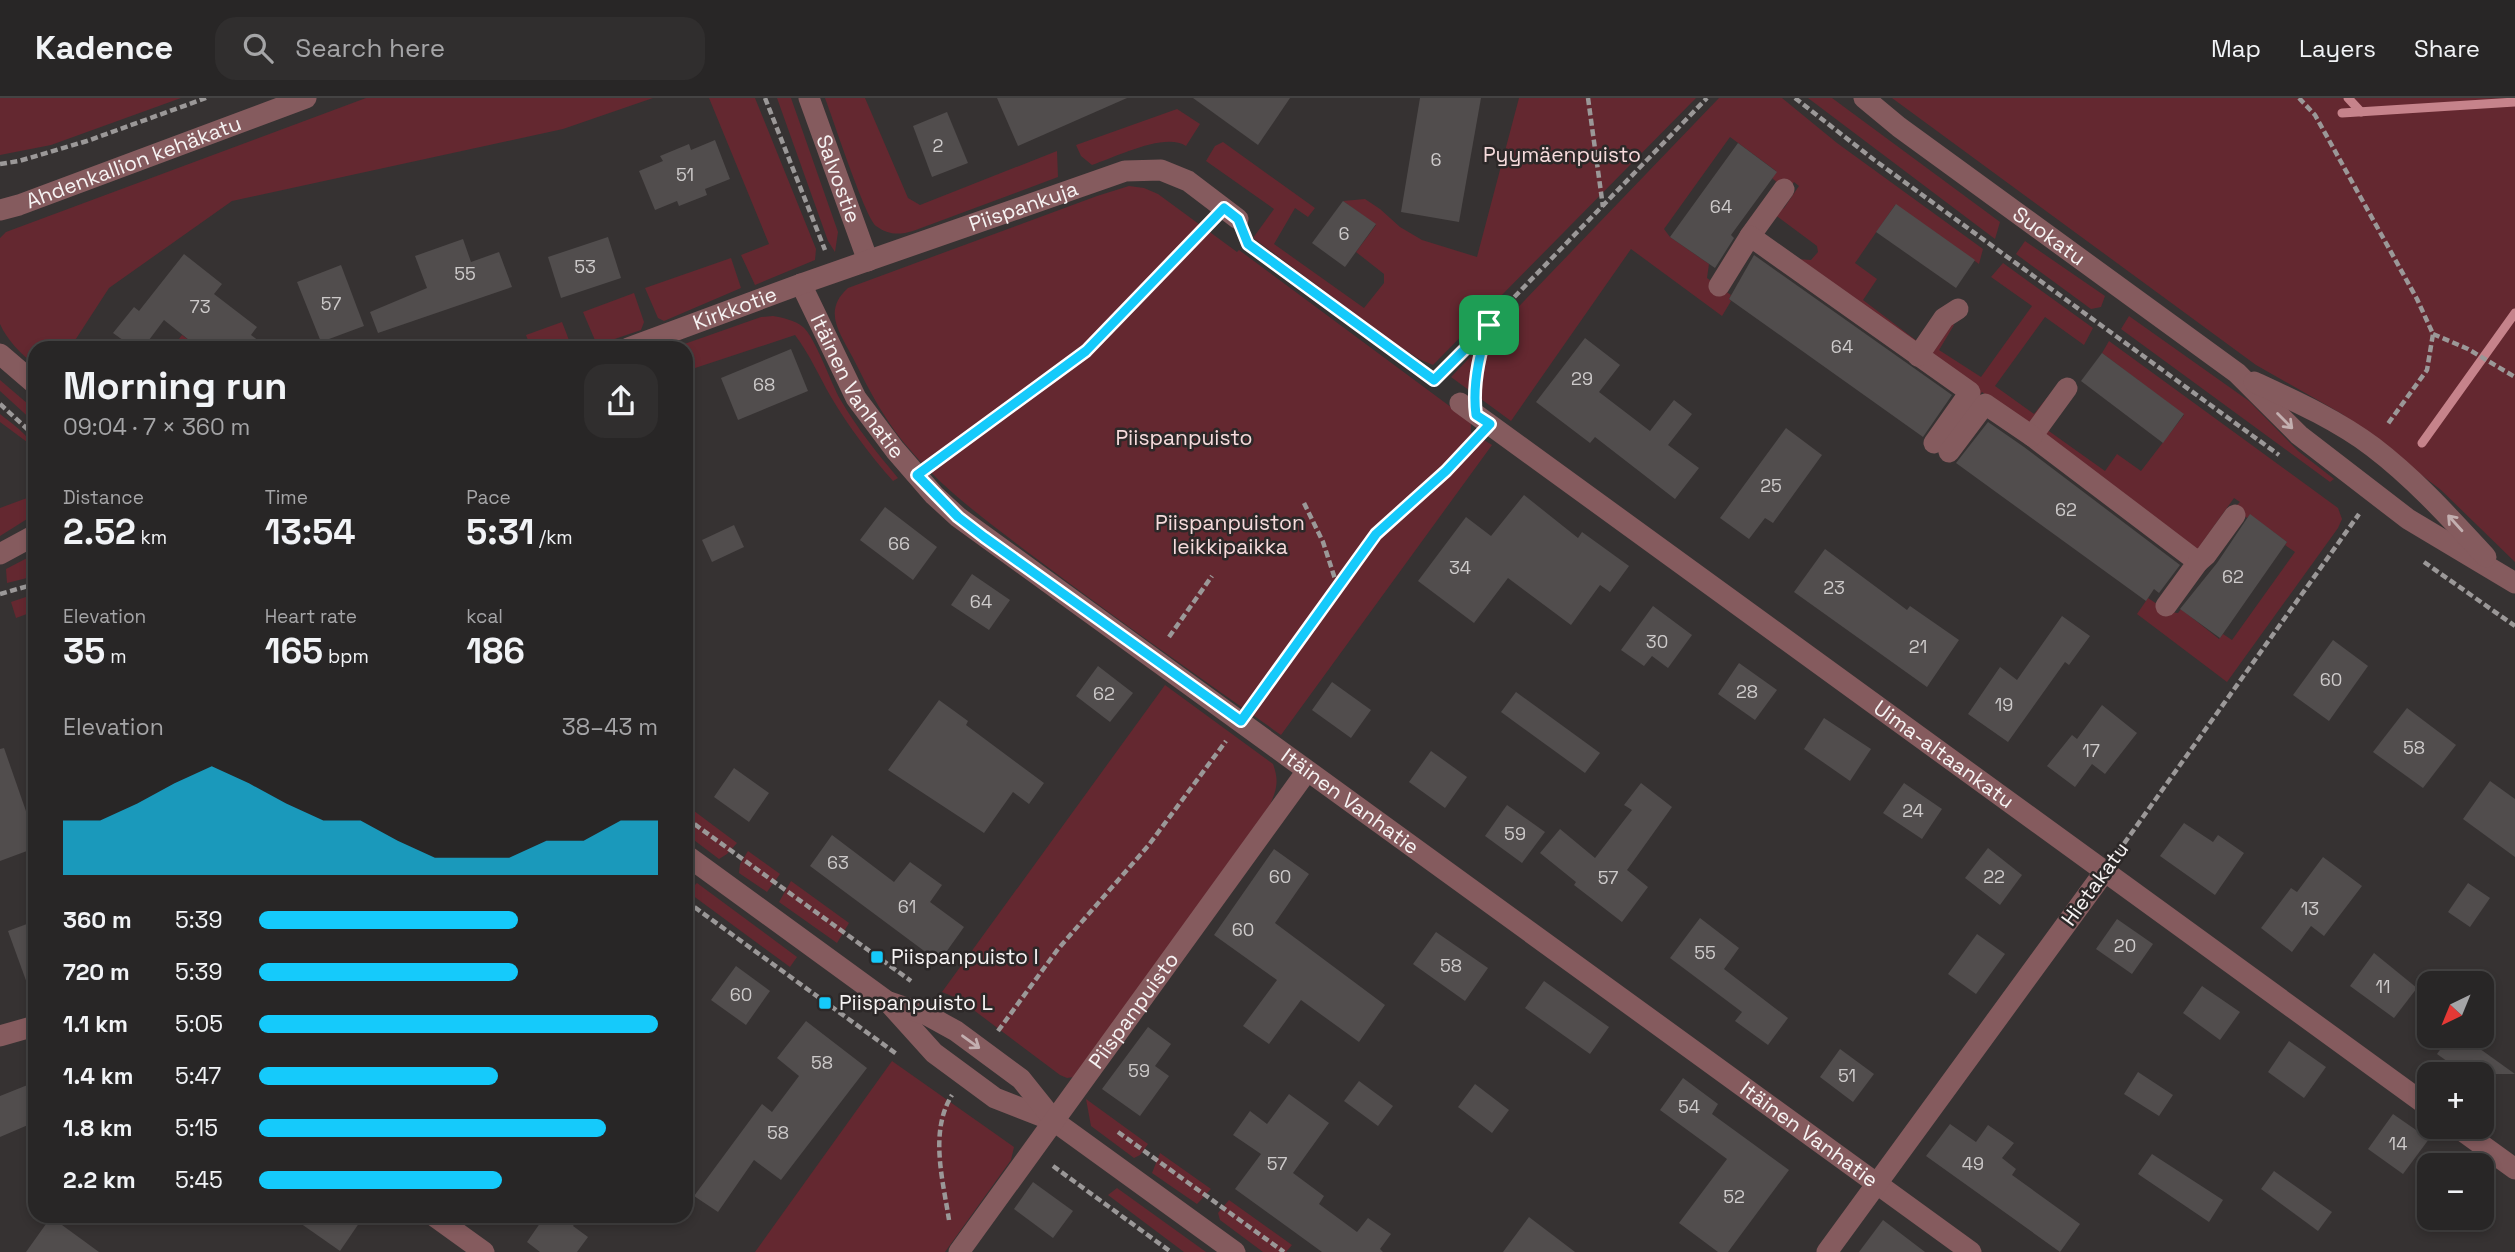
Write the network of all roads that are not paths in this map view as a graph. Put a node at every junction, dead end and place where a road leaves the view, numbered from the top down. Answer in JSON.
{"nodes":[{"id":1,"x":306,"y":98,"type":"edge"},
{"id":2,"x":810,"y":98,"type":"edge"},
{"id":3,"x":1864,"y":98,"type":"edge"},
{"id":4,"x":1784,"y":188,"type":"dead end"},
{"id":5,"x":0,"y":210,"type":"edge"},
{"id":6,"x":1231,"y":214,"type":"road end"},
{"id":7,"x":1750,"y":236,"type":"junction"},
{"id":8,"x":868,"y":261,"type":"junction"},
{"id":9,"x":801,"y":284,"type":"junction"},
{"id":10,"x":1719,"y":286,"type":"dead end"},
{"id":11,"x":1958,"y":309,"type":"dead end"},
{"id":12,"x":647,"y":341,"type":"edge"},
{"id":13,"x":0,"y":354,"type":"edge"},
{"id":14,"x":1918,"y":356,"type":"junction"},
{"id":15,"x":2237,"y":373,"type":"junction"},
{"id":16,"x":28,"y":378,"type":"edge"},
{"id":17,"x":2067,"y":388,"type":"dead end"},
{"id":18,"x":1475,"y":414,"type":"road end"},
{"id":19,"x":2032,"y":436,"type":"junction"},
{"id":20,"x":2235,"y":515,"type":"dead end"},
{"id":21,"x":28,"y":539,"type":"edge"},
{"id":22,"x":0,"y":554,"type":"edge"},
{"id":23,"x":2198,"y":562,"type":"junction"},
{"id":24,"x":2508,"y":578,"type":"edge"},
{"id":25,"x":2166,"y":606,"type":"dead end"},
{"id":26,"x":1307,"y":771,"type":"junction"},
{"id":27,"x":693,"y":860,"type":"edge"},
{"id":28,"x":2105,"y":871,"type":"junction"},
{"id":29,"x":888,"y":1002,"type":"junction"},
{"id":30,"x":28,"y":1028,"type":"edge"},
{"id":31,"x":0,"y":1036,"type":"edge"},
{"id":32,"x":2417,"y":1098,"type":"edge"},
{"id":33,"x":1054,"y":1121,"type":"junction"},
{"id":34,"x":2474,"y":1139,"type":"edge"},
{"id":35,"x":2515,"y":1169,"type":"edge"},
{"id":36,"x":1877,"y":1184,"type":"junction"},
{"id":37,"x":444,"y":1223,"type":"edge"},
{"id":38,"x":484,"y":1252,"type":"edge"},
{"id":39,"x":959,"y":1252,"type":"edge"},
{"id":40,"x":1235,"y":1252,"type":"edge"},
{"id":41,"x":1827,"y":1252,"type":"edge"},
{"id":42,"x":1971,"y":1252,"type":"edge"}],
"edges":[{"from":1,"to":5,"type":"street","name":"Ahdenkallion kehäkatu"},
{"from":2,"to":8,"type":"street","name":"Salvostie"},
{"from":3,"to":15,"type":"street","name":"Suokatu"},
{"from":4,"to":7,"type":"street"},
{"from":6,"to":8,"type":"street","name":"Piispankuja"},
{"from":7,"to":10,"type":"street"},
{"from":7,"to":14,"type":"street"},
{"from":8,"to":9,"type":"street","name":"Piispankuja"},
{"from":9,"to":12,"type":"street","name":"Kirkkotie"},
{"from":9,"to":26,"type":"street","name":"Itäinen Vanhatie"},
{"from":11,"to":14,"type":"street"},
{"from":13,"to":16,"type":"street"},
{"from":14,"to":19,"type":"street"},
{"from":15,"to":24,"type":"street","name":"Suokatu","one_way":true},
{"from":24,"to":15,"type":"street","name":"Suokatu","one_way":true},
{"from":17,"to":19,"type":"street"},
{"from":18,"to":28,"type":"street","name":"Uima-altaankatu"},
{"from":19,"to":23,"type":"street"},
{"from":20,"to":23,"type":"street"},
{"from":21,"to":22,"type":"street"},
{"from":23,"to":25,"type":"street"},
{"from":26,"to":33,"type":"street","name":"Piispanpuisto"},
{"from":26,"to":36,"type":"street","name":"Itäinen Vanhatie"},
{"from":27,"to":29,"type":"street"},
{"from":28,"to":32,"type":"street","name":"Uima-altaankatu"},
{"from":28,"to":36,"type":"street","name":"Hietakatu"},
{"from":29,"to":33,"type":"street"},
{"from":29,"to":33,"type":"street","one_way":true},
{"from":30,"to":31,"type":"street"},
{"from":33,"to":39,"type":"street","name":"Piispanpuisto"},
{"from":33,"to":40,"type":"street"},
{"from":34,"to":35,"type":"street"},
{"from":36,"to":41,"type":"street","name":"Hietakatu"},
{"from":36,"to":42,"type":"street","name":"Itäinen Vanhatie"},
{"from":37,"to":38,"type":"street"}]}
